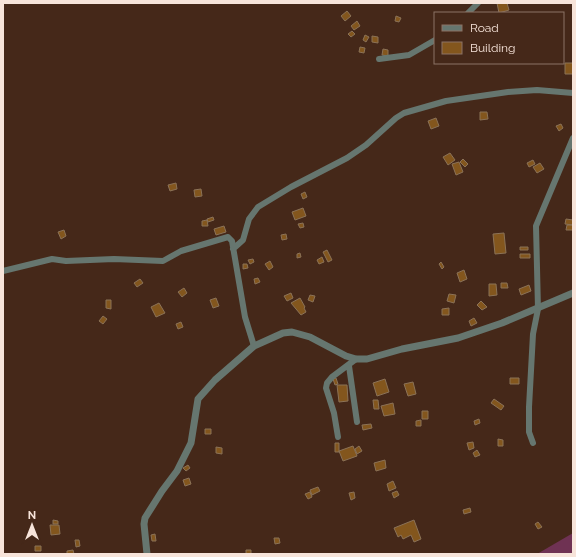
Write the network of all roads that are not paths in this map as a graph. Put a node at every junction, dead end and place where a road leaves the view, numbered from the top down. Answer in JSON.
{"nodes":[{"id":1,"x":478,"y":3,"type":"edge"},
{"id":2,"x":469,"y":12,"type":"edge"},
{"id":3,"x":434,"y":41,"type":"edge"},
{"id":4,"x":379,"y":59,"type":"dead end"},
{"id":5,"x":573,"y":93,"type":"edge"},
{"id":6,"x":573,"y":138,"type":"edge"},
{"id":7,"x":233,"y":249,"type":"junction"},
{"id":8,"x":3,"y":270,"type":"edge"},
{"id":9,"x":573,"y":293,"type":"edge"},
{"id":10,"x":538,"y":309,"type":"junction"},
{"id":11,"x":254,"y":346,"type":"junction"},
{"id":12,"x":356,"y":359,"type":"junction"},
{"id":13,"x":349,"y":366,"type":"junction"},
{"id":14,"x":357,"y":422,"type":"dead end"},
{"id":15,"x":338,"y":437,"type":"dead end"},
{"id":16,"x":533,"y":443,"type":"dead end"},
{"id":17,"x":147,"y":554,"type":"edge"}],
"edges":[{"from":1,"to":2,"type":"street"},
{"from":3,"to":4,"type":"street"},
{"from":5,"to":7,"type":"street"},
{"from":6,"to":10,"type":"street"},
{"from":7,"to":8,"type":"street"},
{"from":7,"to":11,"type":"street"},
{"from":9,"to":10,"type":"street"},
{"from":10,"to":12,"type":"street"},
{"from":10,"to":16,"type":"street"},
{"from":11,"to":12,"type":"street"},
{"from":11,"to":17,"type":"street"},
{"from":12,"to":13,"type":"street"},
{"from":13,"to":14,"type":"street"},
{"from":13,"to":15,"type":"street"}]}
